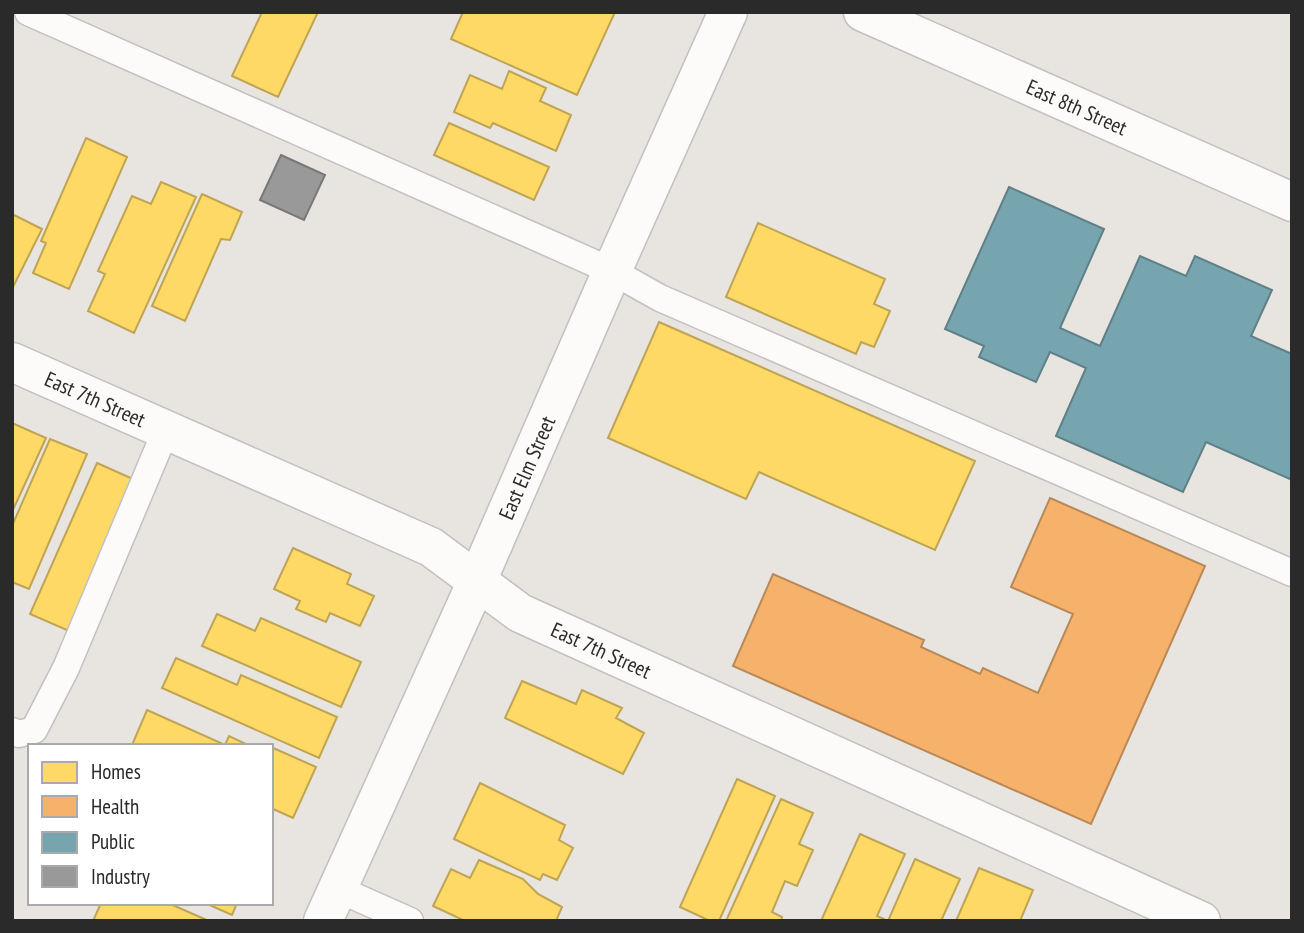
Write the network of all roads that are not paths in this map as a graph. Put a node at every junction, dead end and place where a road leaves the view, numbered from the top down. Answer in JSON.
{"nodes":[{"id":1,"x":28,"y":12,"type":"edge"},
{"id":2,"x":729,"y":12,"type":"edge"},
{"id":3,"x":863,"y":12,"type":"edge"},
{"id":4,"x":1292,"y":202,"type":"edge"},
{"id":5,"x":612,"y":271,"type":"junction"},
{"id":6,"x":12,"y":362,"type":"edge"},
{"id":7,"x":166,"y":430,"type":"junction"},
{"id":8,"x":1292,"y":573,"type":"edge"},
{"id":9,"x":477,"y":581,"type":"junction"},
{"id":10,"x":12,"y":731,"type":"edge"},
{"id":11,"x":330,"y":905,"type":"edge"},
{"id":12,"x":410,"y":921,"type":"edge"},
{"id":13,"x":1200,"y":921,"type":"edge"}],
"edges":[{"from":1,"to":5,"type":"lane"},
{"from":2,"to":5,"type":"street","name":"East Elm Street"},
{"from":3,"to":4,"type":"street","name":"East 8th Street"},
{"from":5,"to":8,"type":"lane"},
{"from":5,"to":9,"type":"street","name":"East Elm Street"},
{"from":6,"to":7,"type":"street","name":"East 7th Street"},
{"from":7,"to":9,"type":"street","name":"East 7th Street"},
{"from":7,"to":10,"type":"lane"},
{"from":9,"to":11,"type":"street","name":"East Elm Street"},
{"from":9,"to":13,"type":"street","name":"East 7th Street"},
{"from":11,"to":12,"type":"lane"}]}
